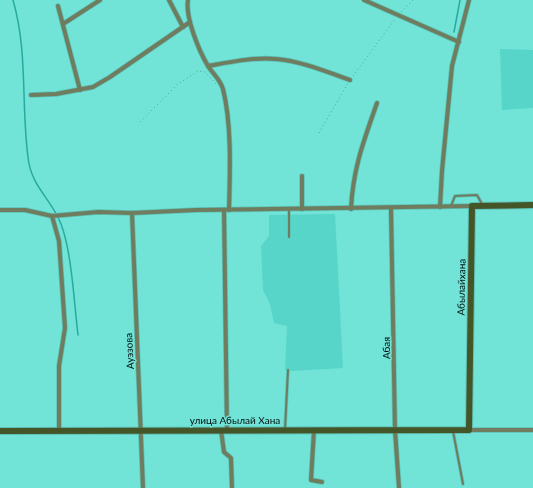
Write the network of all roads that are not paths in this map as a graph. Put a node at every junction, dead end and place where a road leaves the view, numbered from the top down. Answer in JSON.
{"nodes":[{"id":1,"x":100,"y":0,"type":"edge"},
{"id":2,"x":169,"y":0,"type":"edge"},
{"id":3,"x":188,"y":0,"type":"edge"},
{"id":4,"x":364,"y":0,"type":"edge"},
{"id":5,"x":469,"y":0,"type":"edge"},
{"id":6,"x":58,"y":6,"type":"dead end"},
{"id":7,"x":190,"y":22,"type":"junction"},
{"id":8,"x":63,"y":24,"type":"junction"},
{"id":9,"x":183,"y":27,"type":"junction"},
{"id":10,"x":459,"y":42,"type":"junction"},
{"id":11,"x":208,"y":66,"type":"junction"},
{"id":12,"x":350,"y":80,"type":"road end"},
{"id":13,"x":80,"y":90,"type":"junction"},
{"id":14,"x":31,"y":95,"type":"dead end"},
{"id":15,"x":377,"y":103,"type":"dead end"},
{"id":16,"x":302,"y":176,"type":"dead end"},
{"id":17,"x":533,"y":205,"type":"edge"},
{"id":18,"x":472,"y":206,"type":"junction"},
{"id":19,"x":482,"y":206,"type":"junction"},
{"id":20,"x":440,"y":207,"type":"junction"},
{"id":21,"x":450,"y":207,"type":"junction"},
{"id":22,"x":391,"y":208,"type":"junction"},
{"id":23,"x":289,"y":209,"type":"junction"},
{"id":24,"x":302,"y":209,"type":"junction"},
{"id":25,"x":351,"y":209,"type":"junction"},
{"id":26,"x":0,"y":210,"type":"edge"},
{"id":27,"x":227,"y":210,"type":"junction"},
{"id":28,"x":132,"y":213,"type":"junction"},
{"id":29,"x":52,"y":216,"type":"junction"},
{"id":30,"x":289,"y":237,"type":"dead end"},
{"id":31,"x":288,"y":370,"type":"dead end"},
{"id":32,"x":142,"y":430,"type":"junction"},
{"id":33,"x":224,"y":430,"type":"junction"},
{"id":34,"x":285,"y":430,"type":"junction"},
{"id":35,"x":314,"y":430,"type":"junction"},
{"id":36,"x":395,"y":430,"type":"junction"},
{"id":37,"x":453,"y":430,"type":"junction"},
{"id":38,"x":469,"y":430,"type":"junction"},
{"id":39,"x":533,"y":430,"type":"edge"},
{"id":40,"x":0,"y":431,"type":"edge"},
{"id":41,"x":59,"y":431,"type":"junction"},
{"id":42,"x":322,"y":482,"type":"dead end"},
{"id":43,"x":463,"y":484,"type":"dead end"},
{"id":44,"x":144,"y":488,"type":"edge"},
{"id":45,"x":232,"y":488,"type":"edge"},
{"id":46,"x":399,"y":488,"type":"edge"}],
"edges":[{"from":1,"to":8,"type":"street"},
{"from":2,"to":9,"type":"street"},
{"from":3,"to":7,"type":"street"},
{"from":4,"to":10,"type":"street"},
{"from":5,"to":10,"type":"street"},
{"from":6,"to":8,"type":"street"},
{"from":7,"to":9,"type":"street"},
{"from":7,"to":11,"type":"street"},
{"from":8,"to":13,"type":"street"},
{"from":9,"to":13,"type":"street"},
{"from":10,"to":20,"type":"street"},
{"from":11,"to":12,"type":"street"},
{"from":11,"to":27,"type":"street"},
{"from":13,"to":14,"type":"street"},
{"from":15,"to":25,"type":"street"},
{"from":16,"to":24,"type":"street"},
{"from":17,"to":19,"type":"main road"},
{"from":18,"to":19,"type":"main road"},
{"from":18,"to":21,"type":"street"},
{"from":18,"to":38,"type":"main road","name":"Абылайхана"},
{"from":19,"to":21,"type":"lane"},
{"from":20,"to":21,"type":"street"},
{"from":20,"to":22,"type":"street"},
{"from":22,"to":25,"type":"street"},
{"from":22,"to":36,"type":"street","name":"Абая"},
{"from":23,"to":24,"type":"street"},
{"from":23,"to":27,"type":"street"},
{"from":23,"to":30,"type":"lane"},
{"from":24,"to":25,"type":"street"},
{"from":26,"to":29,"type":"street"},
{"from":27,"to":28,"type":"street"},
{"from":27,"to":33,"type":"street"},
{"from":28,"to":29,"type":"street"},
{"from":28,"to":32,"type":"street","name":"Ауэзова"},
{"from":29,"to":41,"type":"street"},
{"from":31,"to":34,"type":"lane"},
{"from":32,"to":33,"type":"main road","name":"улица Абылай Хана"},
{"from":32,"to":41,"type":"main road","name":"улица Абылай Хана"},
{"from":32,"to":44,"type":"street","name":"Ауэзова"},
{"from":33,"to":34,"type":"main road","name":"улица Абылай Хана"},
{"from":33,"to":45,"type":"street"},
{"from":34,"to":35,"type":"main road","name":"улица Абылай Хана"},
{"from":35,"to":36,"type":"main road","name":"улица Абылай Хана"},
{"from":35,"to":42,"type":"street"},
{"from":36,"to":37,"type":"main road","name":"улица Абылай Хана"},
{"from":36,"to":46,"type":"street","name":"Абая"},
{"from":37,"to":38,"type":"main road","name":"улица Абылай Хана"},
{"from":37,"to":43,"type":"lane"},
{"from":38,"to":39,"type":"street"},
{"from":40,"to":41,"type":"main road","name":"улица Абылай Хана"}]}
